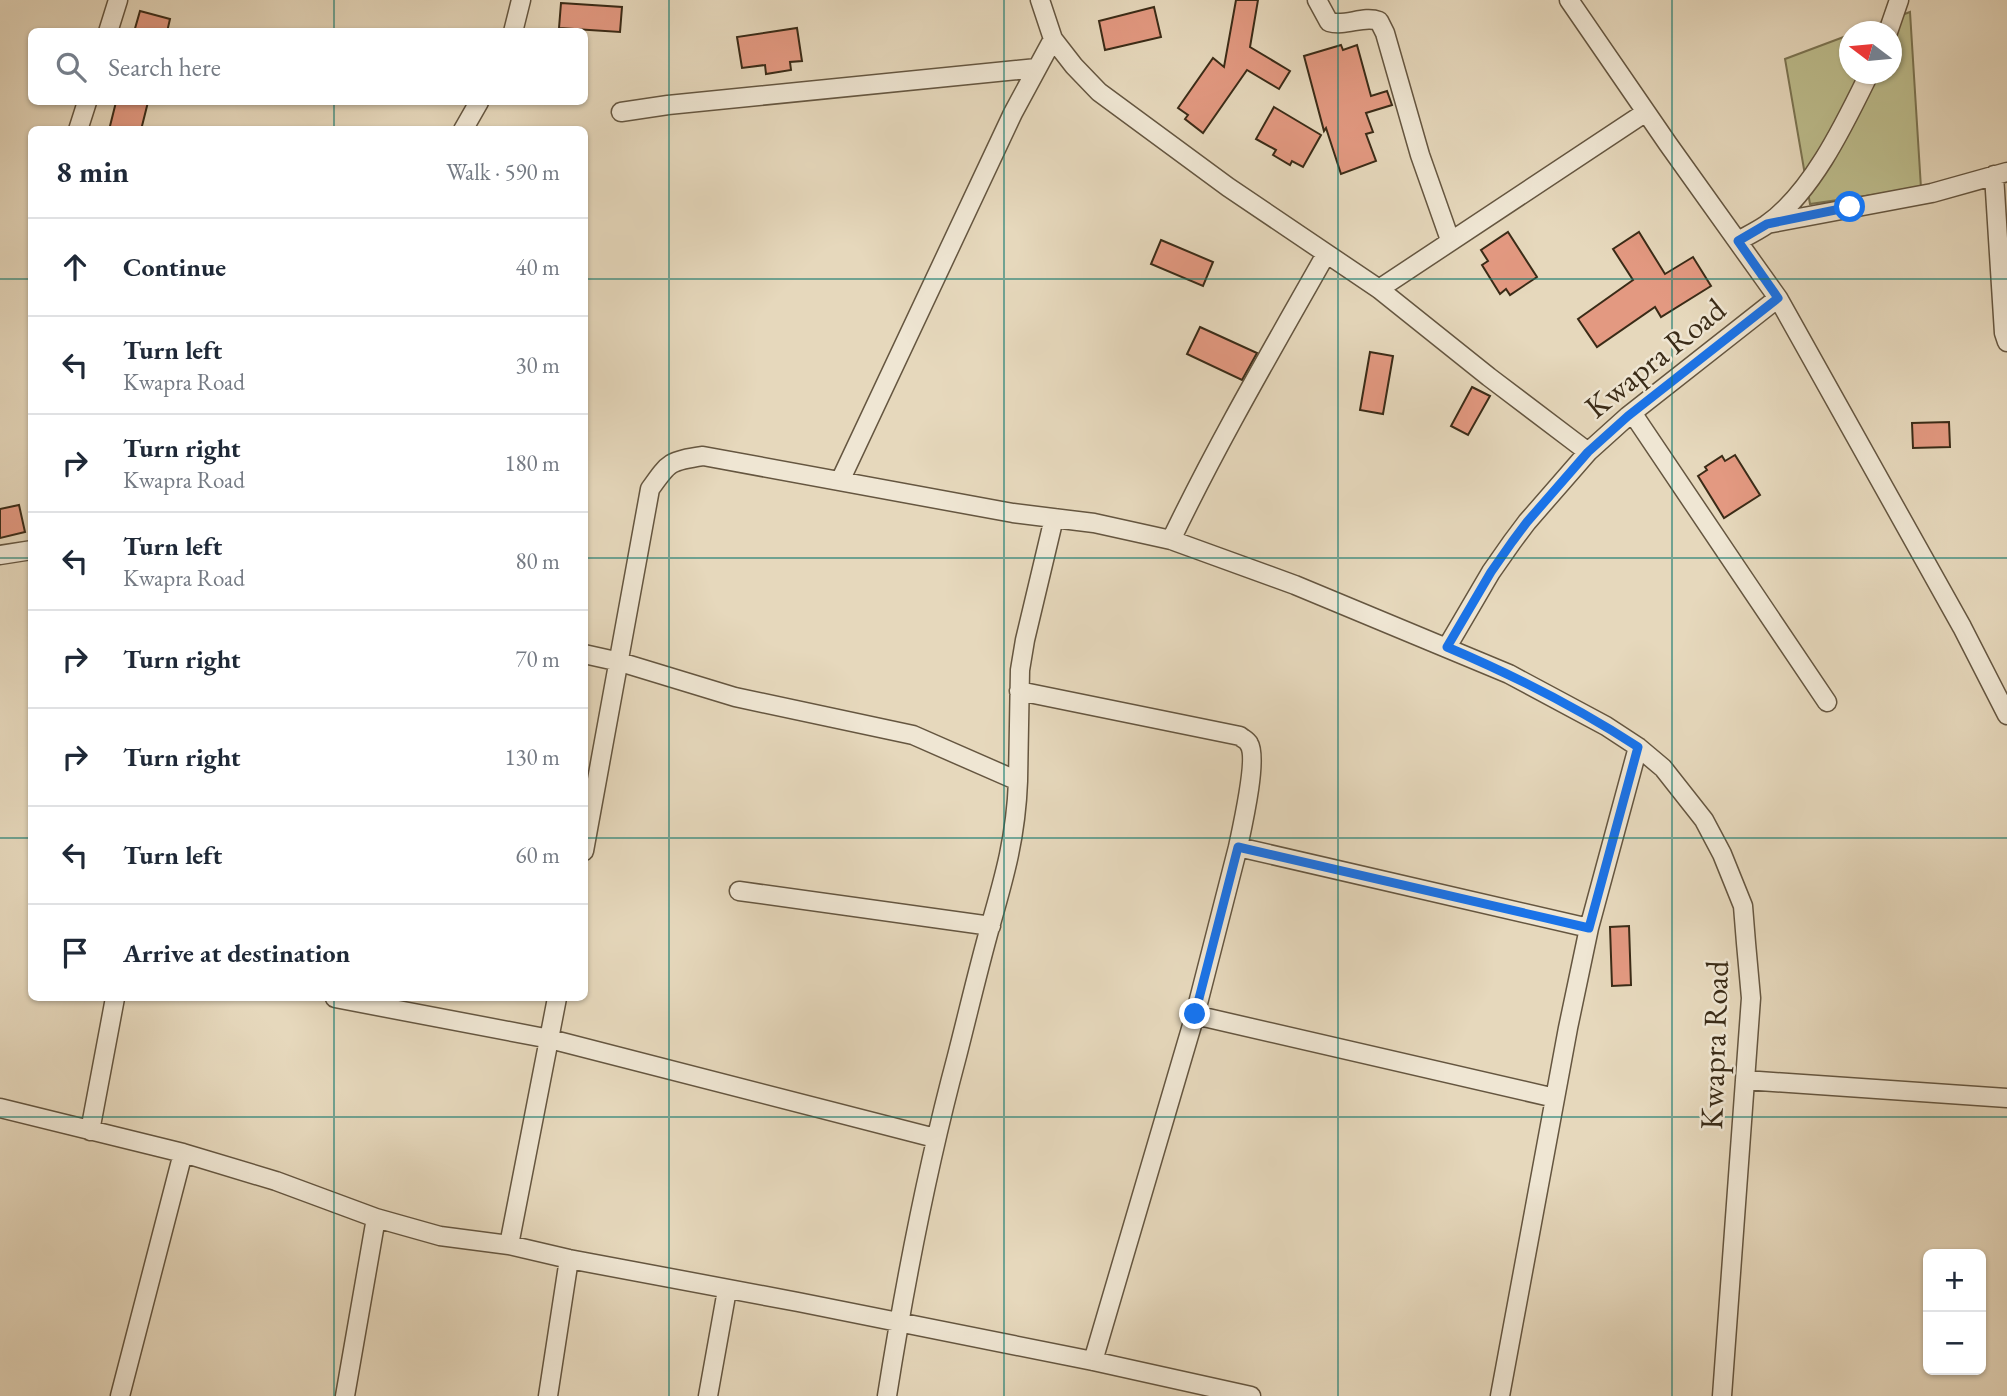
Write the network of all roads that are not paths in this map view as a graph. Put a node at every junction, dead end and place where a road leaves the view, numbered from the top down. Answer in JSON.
{"nodes":[{"id":1,"x":118,"y":0,"type":"edge"},
{"id":2,"x":521,"y":0,"type":"edge"},
{"id":3,"x":1040,"y":0,"type":"edge"},
{"id":4,"x":1317,"y":0,"type":"edge"},
{"id":5,"x":1569,"y":0,"type":"edge"},
{"id":6,"x":1899,"y":0,"type":"edge"},
{"id":7,"x":1892,"y":21,"type":"edge"},
{"id":8,"x":109,"y":28,"type":"edge"},
{"id":9,"x":514,"y":28,"type":"edge"},
{"id":10,"x":1053,"y":39,"type":"junction"},
{"id":11,"x":1037,"y":68,"type":"junction"},
{"id":12,"x":1864,"y":84,"type":"edge"},
{"id":13,"x":86,"y":105,"type":"edge"},
{"id":14,"x":477,"y":105,"type":"edge"},
{"id":15,"x":621,"y":112,"type":"dead end"},
{"id":16,"x":1646,"y":112,"type":"junction"},
{"id":17,"x":79,"y":126,"type":"edge"},
{"id":18,"x":465,"y":126,"type":"edge"},
{"id":19,"x":2001,"y":174,"type":"edge"},
{"id":20,"x":1767,"y":224,"type":"junction"},
{"id":21,"x":1450,"y":240,"type":"junction"},
{"id":22,"x":1738,"y":241,"type":"junction"},
{"id":23,"x":1326,"y":254,"type":"junction"},
{"id":24,"x":1378,"y":289,"type":"junction"},
{"id":25,"x":1778,"y":298,"type":"junction"},
{"id":26,"x":2007,"y":342,"type":"edge"},
{"id":27,"x":1633,"y":414,"type":"junction"},
{"id":28,"x":1588,"y":452,"type":"junction"},
{"id":29,"x":840,"y":481,"type":"junction"},
{"id":30,"x":1054,"y":518,"type":"junction"},
{"id":31,"x":1171,"y":540,"type":"junction"},
{"id":32,"x":28,"y":551,"type":"edge"},
{"id":33,"x":0,"y":555,"type":"edge"},
{"id":34,"x":1447,"y":647,"type":"junction"},
{"id":35,"x":588,"y":655,"type":"edge"},
{"id":36,"x":620,"y":662,"type":"junction"},
{"id":37,"x":1018,"y":691,"type":"junction"},
{"id":38,"x":1827,"y":702,"type":"dead end"},
{"id":39,"x":2007,"y":715,"type":"edge"},
{"id":40,"x":1638,"y":747,"type":"junction"},
{"id":41,"x":593,"y":758,"type":"edge"},
{"id":42,"x":1018,"y":781,"type":"junction"},
{"id":43,"x":588,"y":810,"type":"edge"},
{"id":44,"x":1238,"y":847,"type":"junction"},
{"id":45,"x":739,"y":891,"type":"dead end"},
{"id":46,"x":990,"y":926,"type":"junction"},
{"id":47,"x":1589,"y":928,"type":"junction"},
{"id":48,"x":114,"y":1001,"type":"edge"},
{"id":49,"x":351,"y":1001,"type":"edge"},
{"id":50,"x":556,"y":1001,"type":"edge"},
{"id":51,"x":1195,"y":1014,"type":"junction"},
{"id":52,"x":550,"y":1039,"type":"junction"},
{"id":53,"x":1745,"y":1080,"type":"junction"},
{"id":54,"x":1555,"y":1098,"type":"junction"},
{"id":55,"x":2007,"y":1098,"type":"edge"},
{"id":56,"x":0,"y":1108,"type":"edge"},
{"id":57,"x":90,"y":1131,"type":"junction"},
{"id":58,"x":936,"y":1138,"type":"junction"},
{"id":59,"x":183,"y":1153,"type":"junction"},
{"id":60,"x":376,"y":1217,"type":"junction"},
{"id":61,"x":509,"y":1245,"type":"junction"},
{"id":62,"x":569,"y":1259,"type":"junction"},
{"id":63,"x":727,"y":1290,"type":"junction"},
{"id":64,"x":898,"y":1323,"type":"junction"},
{"id":65,"x":1093,"y":1361,"type":"junction"},
{"id":66,"x":120,"y":1396,"type":"edge"},
{"id":67,"x":345,"y":1396,"type":"edge"},
{"id":68,"x":548,"y":1396,"type":"edge"},
{"id":69,"x":708,"y":1396,"type":"edge"},
{"id":70,"x":887,"y":1396,"type":"edge"},
{"id":71,"x":1249,"y":1396,"type":"edge"},
{"id":72,"x":1500,"y":1396,"type":"edge"},
{"id":73,"x":1722,"y":1396,"type":"edge"}],
"edges":[{"from":1,"to":8,"type":"street"},
{"from":2,"to":9,"type":"street"},
{"from":3,"to":10,"type":"street"},
{"from":4,"to":21,"type":"street"},
{"from":5,"to":16,"type":"street"},
{"from":6,"to":7,"type":"street"},
{"from":10,"to":11,"type":"street"},
{"from":10,"to":23,"type":"street"},
{"from":11,"to":15,"type":"street"},
{"from":11,"to":29,"type":"street"},
{"from":12,"to":20,"type":"street"},
{"from":13,"to":17,"type":"street"},
{"from":14,"to":18,"type":"street"},
{"from":16,"to":21,"type":"street"},
{"from":16,"to":22,"type":"street"},
{"from":19,"to":20,"type":"street"},
{"from":19,"to":26,"type":"street"},
{"from":20,"to":22,"type":"street"},
{"from":21,"to":24,"type":"street"},
{"from":22,"to":25,"type":"street"},
{"from":23,"to":24,"type":"street"},
{"from":23,"to":31,"type":"street"},
{"from":24,"to":28,"type":"street"},
{"from":25,"to":27,"type":"street","name":"Kwapra Road"},
{"from":25,"to":39,"type":"street"},
{"from":27,"to":28,"type":"street","name":"Kwapra Road"},
{"from":27,"to":38,"type":"street"},
{"from":28,"to":34,"type":"street","name":"Kwapra Road"},
{"from":29,"to":30,"type":"street"},
{"from":29,"to":36,"type":"street"},
{"from":30,"to":31,"type":"street"},
{"from":30,"to":37,"type":"street"},
{"from":31,"to":34,"type":"street"},
{"from":32,"to":33,"type":"street"},
{"from":34,"to":40,"type":"street","name":"Kwapra Road"},
{"from":35,"to":36,"type":"street"},
{"from":36,"to":41,"type":"street"},
{"from":36,"to":42,"type":"street"},
{"from":37,"to":42,"type":"street"},
{"from":37,"to":44,"type":"street"},
{"from":40,"to":47,"type":"street"},
{"from":40,"to":53,"type":"street","name":"Kwapra Road"},
{"from":41,"to":43,"type":"street"},
{"from":42,"to":46,"type":"street"},
{"from":44,"to":47,"type":"street"},
{"from":44,"to":51,"type":"street"},
{"from":45,"to":46,"type":"street"},
{"from":46,"to":58,"type":"street"},
{"from":47,"to":54,"type":"street"},
{"from":48,"to":57,"type":"street"},
{"from":49,"to":52,"type":"street"},
{"from":50,"to":52,"type":"street"},
{"from":51,"to":54,"type":"street"},
{"from":51,"to":65,"type":"street"},
{"from":52,"to":58,"type":"street"},
{"from":52,"to":61,"type":"street"},
{"from":53,"to":55,"type":"street"},
{"from":53,"to":73,"type":"street","name":"Kwapra Road"},
{"from":54,"to":72,"type":"street"},
{"from":56,"to":57,"type":"street"},
{"from":57,"to":59,"type":"street"},
{"from":58,"to":64,"type":"street"},
{"from":59,"to":60,"type":"street"},
{"from":59,"to":66,"type":"street"},
{"from":60,"to":61,"type":"street"},
{"from":60,"to":67,"type":"street"},
{"from":61,"to":62,"type":"street"},
{"from":62,"to":63,"type":"street"},
{"from":62,"to":68,"type":"street"},
{"from":63,"to":64,"type":"street"},
{"from":63,"to":69,"type":"street"},
{"from":64,"to":65,"type":"street"},
{"from":64,"to":70,"type":"street"},
{"from":65,"to":71,"type":"street"}]}
